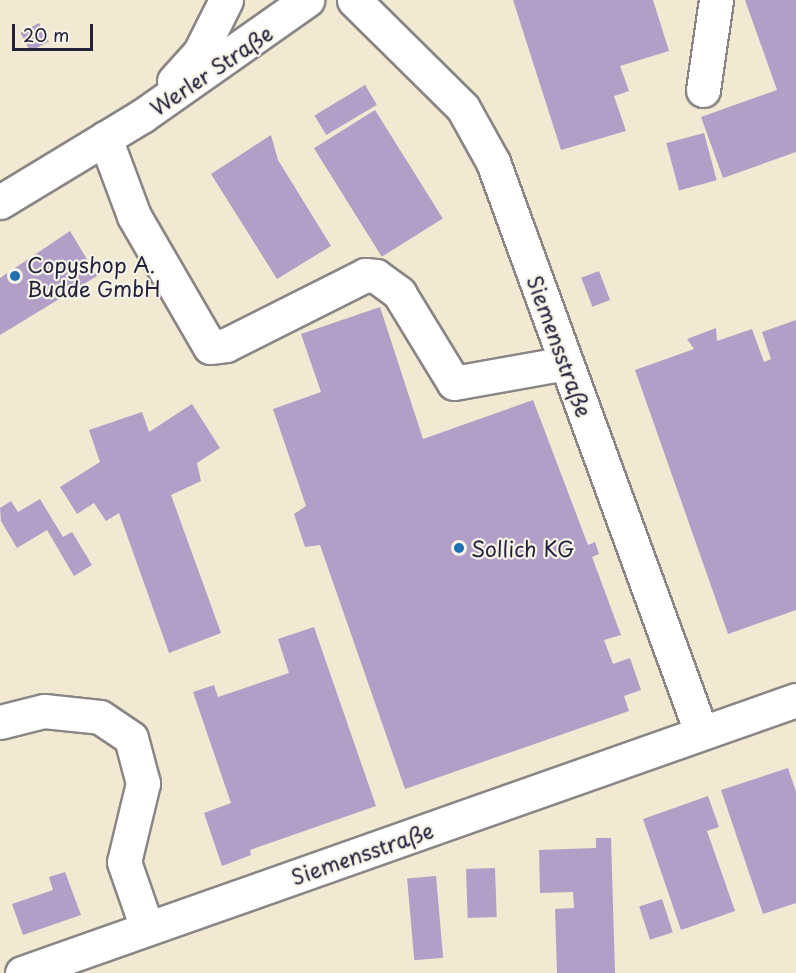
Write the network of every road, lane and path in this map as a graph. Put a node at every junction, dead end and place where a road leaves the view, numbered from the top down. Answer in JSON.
{"nodes":[{"id":1,"x":226,"y":0,"type":"edge"},
{"id":2,"x":307,"y":0,"type":"edge"},
{"id":3,"x":354,"y":0,"type":"edge"},
{"id":4,"x":716,"y":0,"type":"edge"},
{"id":5,"x":703,"y":90,"type":"dead end"},
{"id":6,"x":142,"y":116,"type":"junction"},
{"id":7,"x":105,"y":138,"type":"junction"},
{"id":8,"x":0,"y":202,"type":"edge"},
{"id":9,"x":566,"y":363,"type":"junction"},
{"id":10,"x":796,"y":700,"type":"edge"},
{"id":11,"x":0,"y":722,"type":"edge"},
{"id":12,"x":701,"y":732,"type":"junction"},
{"id":13,"x":147,"y":928,"type":"junction"},
{"id":14,"x":22,"y":973,"type":"edge"}],
"edges":[{"from":1,"to":6,"type":"street","name":"Werler Straße"},
{"from":2,"to":6,"type":"street","name":"Werler Straße"},
{"from":3,"to":9,"type":"street","name":"Siemensstraße"},
{"from":4,"to":5,"type":"street"},
{"from":6,"to":7,"type":"street","name":"Werler Straße"},
{"from":7,"to":8,"type":"street","name":"Werler Straße"},
{"from":7,"to":9,"type":"street"},
{"from":9,"to":12,"type":"street","name":"Siemensstraße"},
{"from":10,"to":12,"type":"street","name":"Siemensstraße"},
{"from":11,"to":13,"type":"street"},
{"from":12,"to":13,"type":"street","name":"Siemensstraße"},
{"from":13,"to":14,"type":"street","name":"Siemensstraße"}]}
